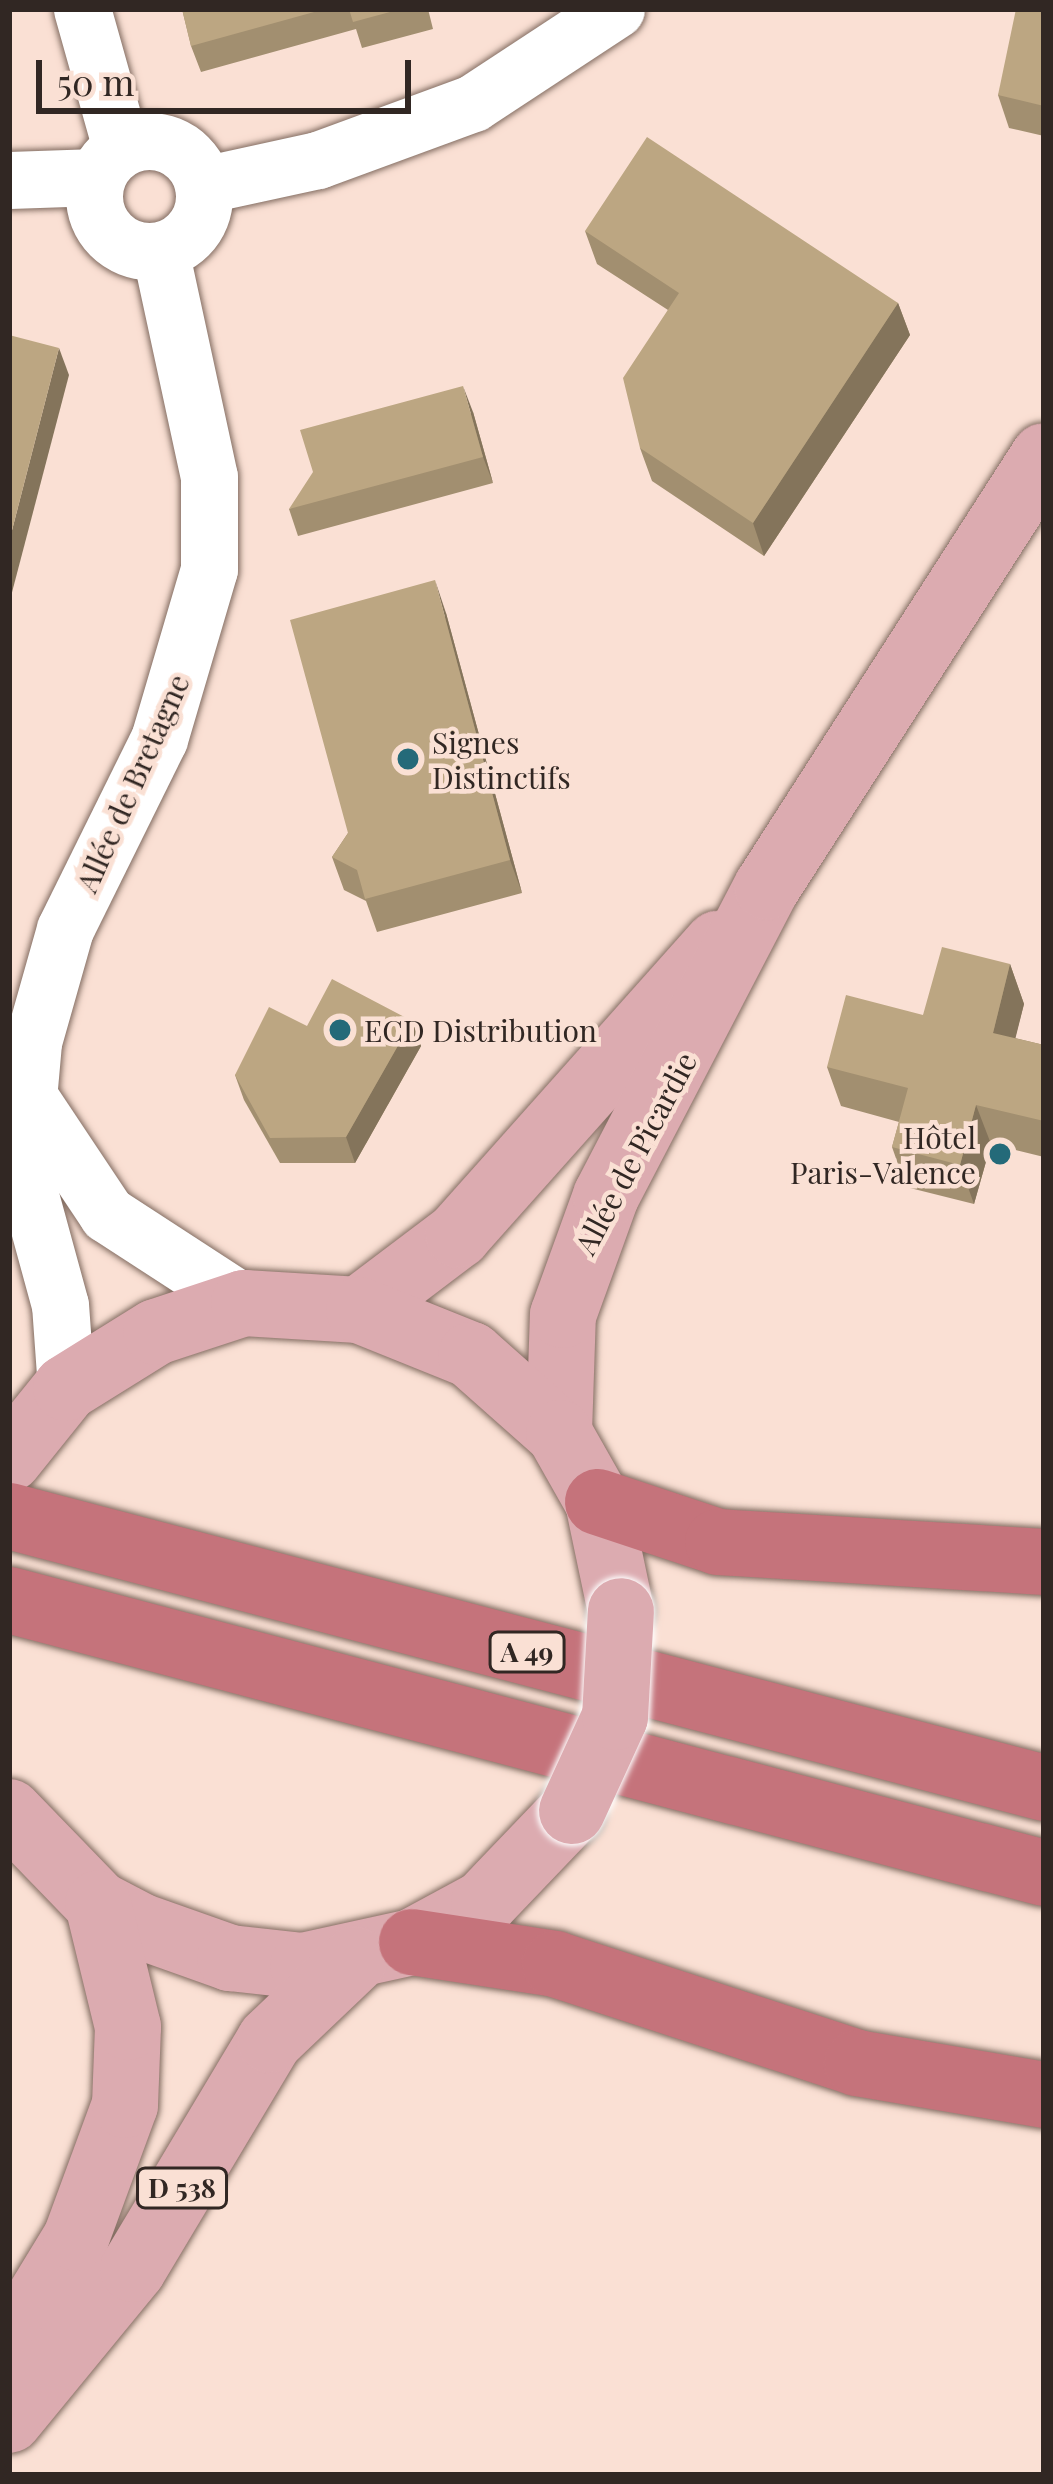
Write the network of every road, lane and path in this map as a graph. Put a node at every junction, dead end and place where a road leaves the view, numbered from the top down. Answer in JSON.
{"nodes":[{"id":1,"x":82,"y":9,"type":"edge"},
{"id":2,"x":616,"y":9,"type":"edge"},
{"id":3,"x":109,"y":163,"type":"junction"},
{"id":4,"x":9,"y":180,"type":"edge"},
{"id":5,"x":203,"y":185,"type":"junction"},
{"id":6,"x":160,"y":251,"type":"junction"},
{"id":7,"x":1044,"y":457,"type":"edge"},
{"id":8,"x":767,"y":887,"type":"junction"},
{"id":9,"x":31,"y":1100,"type":"junction"},
{"id":10,"x":244,"y":1303,"type":"junction"},
{"id":11,"x":359,"y":1310,"type":"junction"},
{"id":12,"x":66,"y":1388,"type":"junction"},
{"id":13,"x":559,"y":1433,"type":"junction"},
{"id":14,"x":9,"y":1459,"type":"edge"},
{"id":15,"x":598,"y":1502,"type":"junction"},
{"id":16,"x":9,"y":1516,"type":"edge"},
{"id":17,"x":1044,"y":1562,"type":"edge"},
{"id":18,"x":9,"y":1600,"type":"edge"},
{"id":19,"x":1044,"y":1789,"type":"edge"},
{"id":20,"x":16,"y":1835,"type":"edge"},
{"id":21,"x":1044,"y":1873,"type":"edge"},
{"id":22,"x":98,"y":1904,"type":"junction"},
{"id":23,"x":383,"y":1950,"type":"junction"},
{"id":24,"x":1044,"y":2095,"type":"edge"},
{"id":25,"x":9,"y":2348,"type":"edge"},
{"id":26,"x":9,"y":2420,"type":"edge"}],
"edges":[{"from":1,"to":3,"type":"street"},
{"from":2,"to":5,"type":"street"},
{"from":3,"to":4,"type":"street"},
{"from":3,"to":5,"type":"street"},
{"from":3,"to":6,"type":"street"},
{"from":5,"to":6,"type":"street"},
{"from":6,"to":9,"type":"street","name":"Allée de Bretagne"},
{"from":7,"to":8,"type":"main road","name":"Allée de Picardie"},
{"from":8,"to":11,"type":"main road","name":"Allée de Picardie"},
{"from":8,"to":13,"type":"main road","name":"Allée de Picardie"},
{"from":9,"to":10,"type":"street"},
{"from":9,"to":12,"type":"street","name":"Allée de Bretagne"},
{"from":10,"to":11,"type":"main road"},
{"from":10,"to":12,"type":"main road"},
{"from":11,"to":13,"type":"main road"},
{"from":12,"to":14,"type":"main road"},
{"from":13,"to":15,"type":"main road"},
{"from":15,"to":17,"type":"highway"},
{"from":15,"to":23,"type":"main road","bridge":true},
{"from":16,"to":19,"type":"highway","number":"A 49"},
{"from":18,"to":21,"type":"highway"},
{"from":20,"to":22,"type":"main road"},
{"from":22,"to":23,"type":"main road"},
{"from":22,"to":25,"type":"main road","number":"D 538"},
{"from":23,"to":24,"type":"highway"},
{"from":23,"to":26,"type":"main road","number":"D 538"}]}
